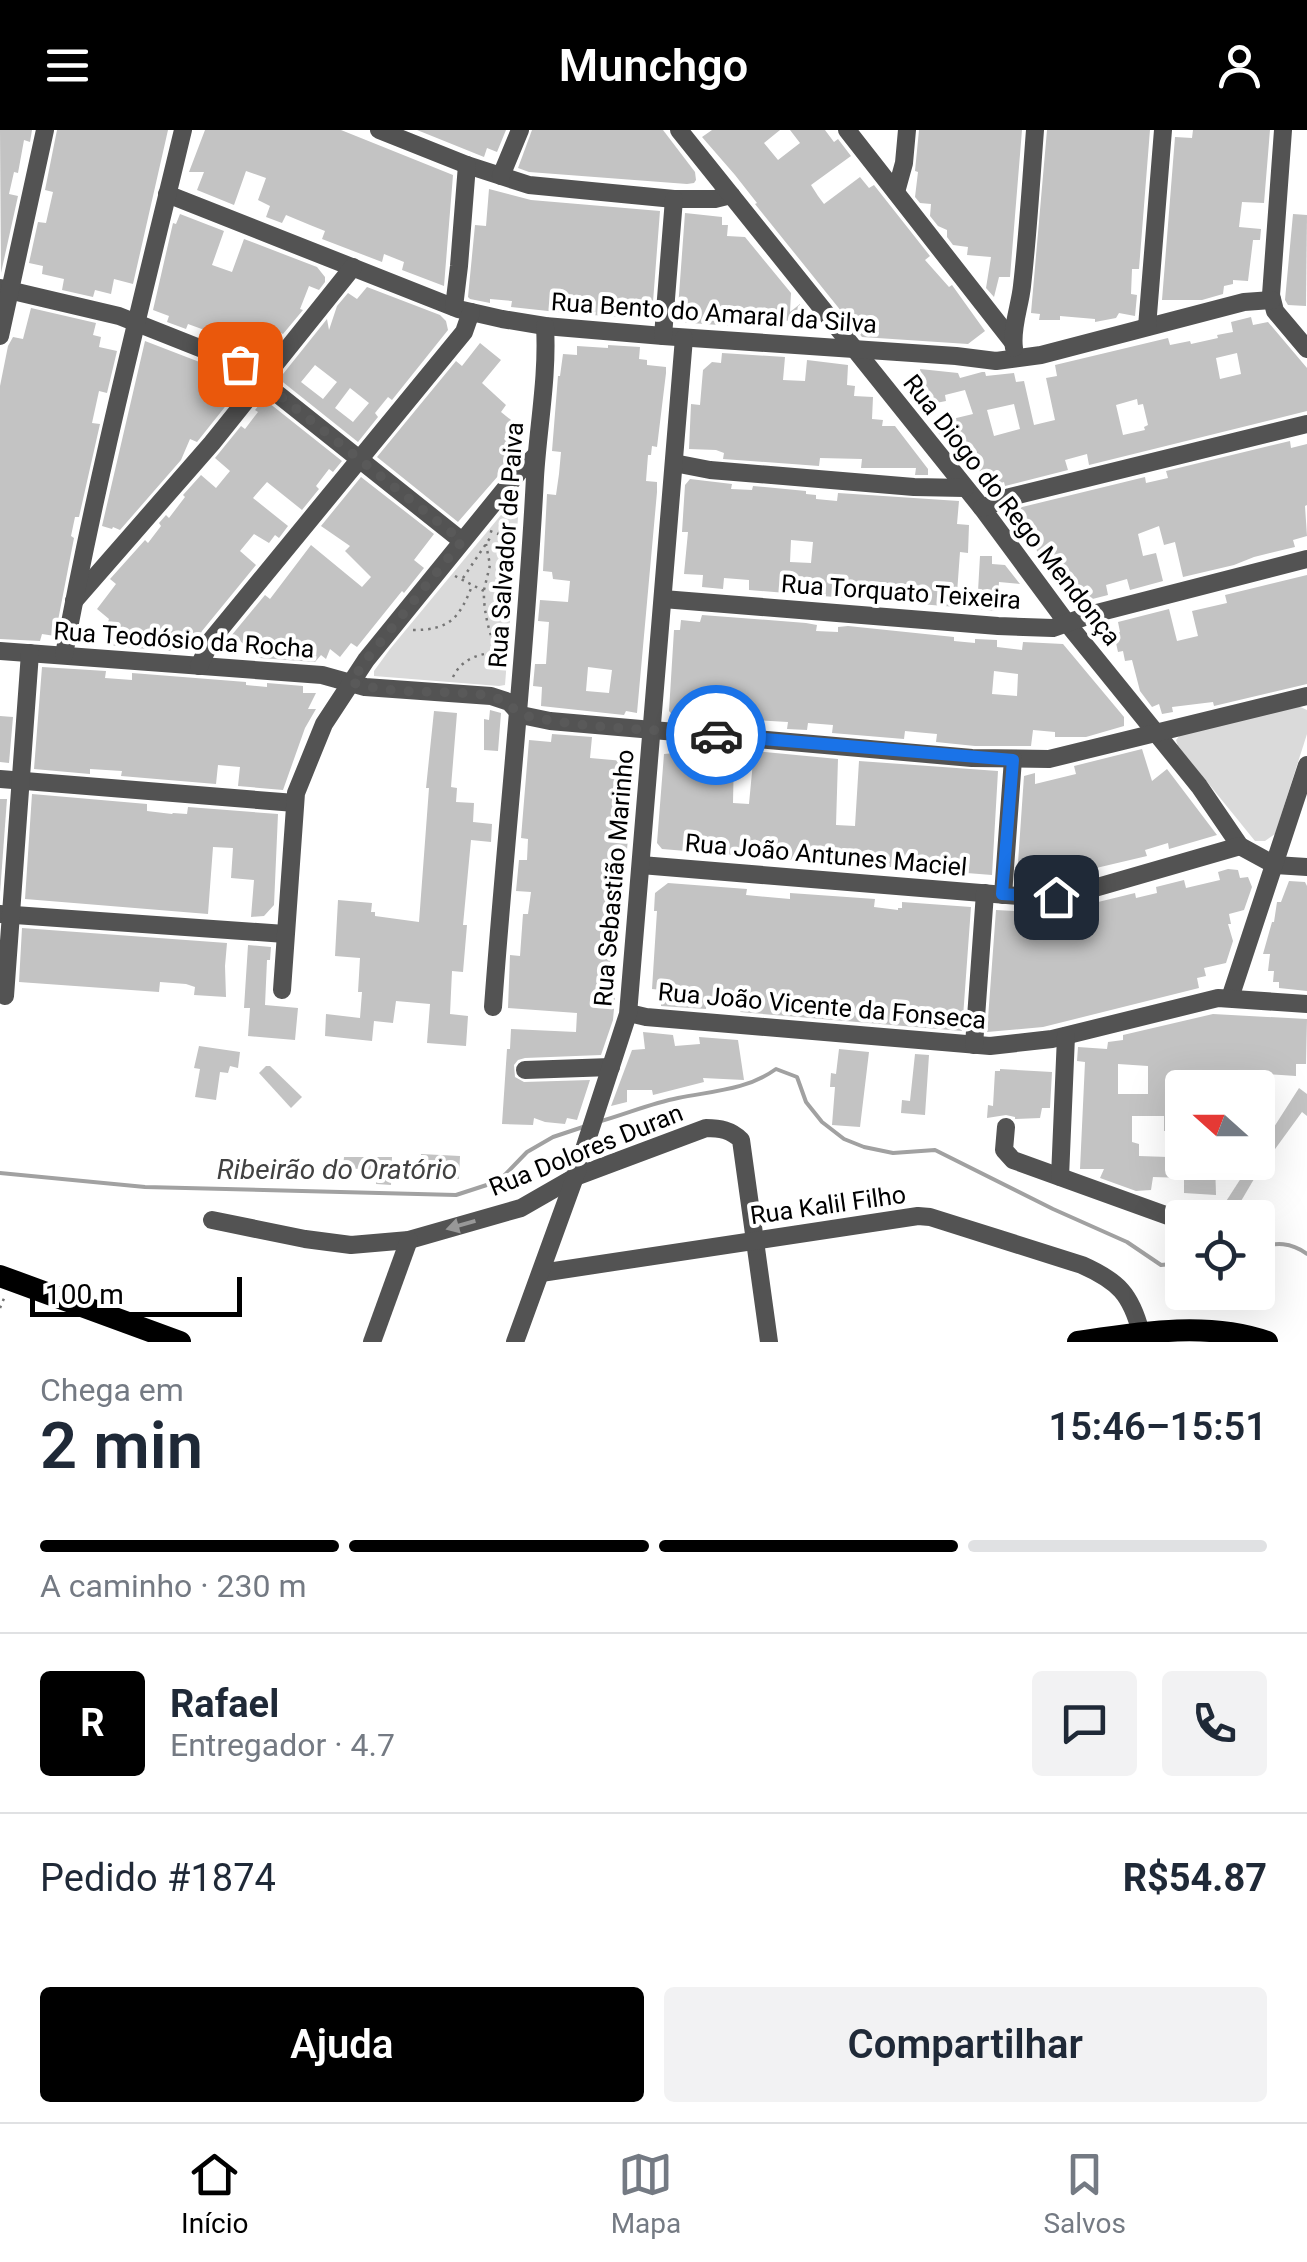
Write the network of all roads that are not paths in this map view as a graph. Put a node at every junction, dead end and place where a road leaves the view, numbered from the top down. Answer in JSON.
{"nodes":[{"id":1,"x":45,"y":130,"type":"edge"},
{"id":2,"x":183,"y":130,"type":"edge"},
{"id":3,"x":378,"y":130,"type":"edge"},
{"id":4,"x":520,"y":130,"type":"edge"},
{"id":5,"x":678,"y":130,"type":"edge"},
{"id":6,"x":847,"y":130,"type":"edge"},
{"id":7,"x":907,"y":130,"type":"edge"},
{"id":8,"x":1035,"y":130,"type":"edge"},
{"id":9,"x":1163,"y":130,"type":"edge"},
{"id":10,"x":1283,"y":130,"type":"edge"},
{"id":11,"x":466,"y":165,"type":"junction"},
{"id":12,"x":501,"y":176,"type":"junction"},
{"id":13,"x":896,"y":192,"type":"junction"},
{"id":14,"x":167,"y":194,"type":"junction"},
{"id":15,"x":731,"y":195,"type":"junction"},
{"id":16,"x":674,"y":199,"type":"junction"},
{"id":17,"x":353,"y":267,"type":"junction"},
{"id":18,"x":5,"y":289,"type":"edge"},
{"id":19,"x":1272,"y":300,"type":"junction"},
{"id":20,"x":462,"y":310,"type":"junction"},
{"id":21,"x":136,"y":322,"type":"junction"},
{"id":22,"x":545,"y":326,"type":"junction"},
{"id":23,"x":1147,"y":327,"type":"junction"},
{"id":24,"x":0,"y":336,"type":"edge"},
{"id":25,"x":663,"y":336,"type":"junction"},
{"id":26,"x":684,"y":338,"type":"junction"},
{"id":27,"x":855,"y":350,"type":"junction"},
{"id":28,"x":1014,"y":350,"type":"junction"},
{"id":29,"x":1307,"y":350,"type":"edge"},
{"id":30,"x":260,"y":381,"type":"junction"},
{"id":31,"x":1307,"y":424,"type":"edge"},
{"id":32,"x":536,"y":455,"type":"junction"},
{"id":33,"x":359,"y":460,"type":"junction"},
{"id":34,"x":674,"y":464,"type":"junction"},
{"id":35,"x":964,"y":488,"type":"junction"},
{"id":36,"x":982,"y":508,"type":"junction"},
{"id":37,"x":468,"y":534,"type":"junction"},
{"id":38,"x":1307,"y":559,"type":"edge"},
{"id":39,"x":663,"y":599,"type":"junction"},
{"id":40,"x":74,"y":601,"type":"junction"},
{"id":41,"x":1068,"y":623,"type":"junction"},
{"id":42,"x":0,"y":651,"type":"edge"},
{"id":43,"x":30,"y":653,"type":"junction"},
{"id":44,"x":64,"y":655,"type":"junction"},
{"id":45,"x":199,"y":666,"type":"junction"},
{"id":46,"x":351,"y":682,"type":"junction"},
{"id":47,"x":1307,"y":696,"type":"edge"},
{"id":48,"x":518,"y":712,"type":"junction"},
{"id":49,"x":653,"y":729,"type":"junction"},
{"id":50,"x":1156,"y":734,"type":"junction"},
{"id":51,"x":1013,"y":760,"type":"junction"},
{"id":52,"x":1307,"y":764,"type":"edge"},
{"id":53,"x":0,"y":780,"type":"edge"},
{"id":54,"x":21,"y":781,"type":"junction"},
{"id":55,"x":295,"y":803,"type":"junction"},
{"id":56,"x":1240,"y":846,"type":"junction"},
{"id":57,"x":1274,"y":864,"type":"junction"},
{"id":58,"x":641,"y":865,"type":"junction"},
{"id":59,"x":1307,"y":867,"type":"edge"},
{"id":60,"x":994,"y":894,"type":"junction"},
{"id":61,"x":5,"y":914,"type":"edge"},
{"id":62,"x":286,"y":934,"type":"junction"},
{"id":63,"x":282,"y":990,"type":"dead end"},
{"id":64,"x":5,"y":996,"type":"dead end"},
{"id":65,"x":1230,"y":998,"type":"junction"},
{"id":66,"x":1307,"y":1004,"type":"edge"},
{"id":67,"x":493,"y":1007,"type":"dead end"},
{"id":68,"x":628,"y":1012,"type":"junction"},
{"id":69,"x":1066,"y":1036,"type":"junction"},
{"id":70,"x":974,"y":1045,"type":"junction"},
{"id":71,"x":611,"y":1067,"type":"junction"},
{"id":72,"x":525,"y":1070,"type":"dead end"},
{"id":73,"x":1006,"y":1128,"type":"dead end"},
{"id":74,"x":576,"y":1177,"type":"junction"},
{"id":75,"x":1060,"y":1177,"type":"junction"},
{"id":76,"x":1165,"y":1215,"type":"edge"},
{"id":77,"x":212,"y":1220,"type":"dead end"},
{"id":78,"x":409,"y":1240,"type":"junction"},
{"id":79,"x":756,"y":1240,"type":"junction"},
{"id":80,"x":540,"y":1272,"type":"junction"},
{"id":81,"x":0,"y":1276,"type":"edge"},
{"id":82,"x":1141,"y":1333,"type":"junction"},
{"id":83,"x":180,"y":1342,"type":"edge"},
{"id":84,"x":372,"y":1342,"type":"edge"},
{"id":85,"x":514,"y":1342,"type":"edge"},
{"id":86,"x":769,"y":1342,"type":"edge"},
{"id":87,"x":1078,"y":1342,"type":"edge"},
{"id":88,"x":1267,"y":1342,"type":"edge"}],
"edges":[{"from":1,"to":18,"type":"street"},
{"from":2,"to":14,"type":"street"},
{"from":3,"to":11,"type":"street"},
{"from":4,"to":12,"type":"street"},
{"from":5,"to":15,"type":"street","name":"Rua Diogo do Rego Mendonça"},
{"from":6,"to":13,"type":"street"},
{"from":7,"to":13,"type":"street"},
{"from":8,"to":28,"type":"street"},
{"from":9,"to":23,"type":"street"},
{"from":10,"to":19,"type":"street"},
{"from":11,"to":12,"type":"street"},
{"from":11,"to":20,"type":"street"},
{"from":12,"to":16,"type":"street"},
{"from":13,"to":28,"type":"street"},
{"from":14,"to":17,"type":"street","name":"Rua Bento do Amaral da Silva"},
{"from":14,"to":21,"type":"street"},
{"from":15,"to":16,"type":"street"},
{"from":15,"to":27,"type":"street","name":"Rua Diogo do Rego Mendonça"},
{"from":16,"to":25,"type":"street"},
{"from":17,"to":20,"type":"street","name":"Rua Bento do Amaral da Silva"},
{"from":17,"to":30,"type":"street"},
{"from":18,"to":21,"type":"street"},
{"from":18,"to":24,"type":"street"},
{"from":19,"to":23,"type":"street","name":"Rua Bento do Amaral da Silva"},
{"from":19,"to":29,"type":"street"},
{"from":20,"to":22,"type":"street","name":"Rua Bento do Amaral da Silva"},
{"from":20,"to":33,"type":"street"},
{"from":21,"to":30,"type":"street"},
{"from":21,"to":40,"type":"street"},
{"from":22,"to":25,"type":"street","name":"Rua Bento do Amaral da Silva"},
{"from":22,"to":32,"type":"street","name":"Rua Salvador de Paiva"},
{"from":23,"to":28,"type":"street","name":"Rua Bento do Amaral da Silva"},
{"from":25,"to":26,"type":"street","name":"Rua Bento do Amaral da Silva"},
{"from":26,"to":27,"type":"street","name":"Rua Bento do Amaral da Silva"},
{"from":26,"to":34,"type":"street","name":"Rua Sebastião Marinho"},
{"from":27,"to":28,"type":"street","name":"Rua Bento do Amaral da Silva"},
{"from":27,"to":35,"type":"street","name":"Rua Diogo do Rego Mendonça"},
{"from":30,"to":33,"type":"street"},
{"from":30,"to":40,"type":"street"},
{"from":31,"to":36,"type":"street"},
{"from":32,"to":37,"type":"street"},
{"from":32,"to":48,"type":"street","name":"Rua Salvador de Paiva"},
{"from":33,"to":37,"type":"street"},
{"from":33,"to":45,"type":"street"},
{"from":34,"to":35,"type":"street"},
{"from":34,"to":39,"type":"street","name":"Rua Sebastião Marinho"},
{"from":35,"to":36,"type":"street","name":"Rua Diogo do Rego Mendonça"},
{"from":36,"to":41,"type":"street","name":"Rua Diogo do Rego Mendonça"},
{"from":37,"to":46,"type":"street"},
{"from":38,"to":41,"type":"street","name":"Rua Torquato Teixeira"},
{"from":39,"to":41,"type":"street","name":"Rua Torquato Teixeira"},
{"from":39,"to":49,"type":"street","name":"Rua Sebastião Marinho"},
{"from":40,"to":44,"type":"street"},
{"from":41,"to":50,"type":"street","name":"Rua Diogo do Rego Mendonça"},
{"from":42,"to":43,"type":"street","name":"Rua Teodósio da Rocha"},
{"from":43,"to":44,"type":"street","name":"Rua Teodósio da Rocha"},
{"from":43,"to":54,"type":"street"},
{"from":44,"to":45,"type":"street","name":"Rua Teodósio da Rocha"},
{"from":45,"to":46,"type":"street","name":"Rua Teodósio da Rocha"},
{"from":46,"to":48,"type":"street","name":"Rua Teodósio da Rocha"},
{"from":46,"to":55,"type":"street"},
{"from":47,"to":50,"type":"street","name":"Rua Teodósio da Rocha"},
{"from":48,"to":49,"type":"street","name":"Rua Teodósio da Rocha"},
{"from":48,"to":67,"type":"street","name":"Rua Salvador de Paiva"},
{"from":49,"to":51,"type":"street","name":"Rua Teodósio da Rocha"},
{"from":49,"to":58,"type":"street","name":"Rua Sebastião Marinho"},
{"from":50,"to":51,"type":"street","name":"Rua Teodósio da Rocha"},
{"from":50,"to":56,"type":"street","name":"Rua Diogo do Rego Mendonça"},
{"from":51,"to":60,"type":"street"},
{"from":52,"to":57,"type":"street"},
{"from":53,"to":54,"type":"street"},
{"from":54,"to":55,"type":"street"},
{"from":54,"to":61,"type":"street"},
{"from":55,"to":62,"type":"street"},
{"from":56,"to":57,"type":"street","name":"Rua Diogo do Rego Mendonça"},
{"from":56,"to":60,"type":"street","name":"Rua João Antunes Maciel"},
{"from":57,"to":59,"type":"street"},
{"from":57,"to":65,"type":"street"},
{"from":58,"to":60,"type":"street","name":"Rua João Antunes Maciel"},
{"from":58,"to":68,"type":"street","name":"Rua Sebastião Marinho"},
{"from":60,"to":70,"type":"street"},
{"from":61,"to":62,"type":"street"},
{"from":61,"to":64,"type":"street"},
{"from":62,"to":63,"type":"street"},
{"from":65,"to":66,"type":"street","name":"Rua João Vicente da Fonseca"},
{"from":65,"to":69,"type":"street","name":"Rua João Vicente da Fonseca"},
{"from":68,"to":70,"type":"street","name":"Rua João Vicente da Fonseca"},
{"from":68,"to":71,"type":"street","name":"Rua Sebastião Marinho"},
{"from":69,"to":70,"type":"street","name":"Rua João Vicente da Fonseca"},
{"from":69,"to":75,"type":"street"},
{"from":71,"to":72,"type":"street"},
{"from":71,"to":74,"type":"street","name":"Rua Sebastião Marinho"},
{"from":73,"to":75,"type":"street"},
{"from":74,"to":78,"type":"street","name":"Rua Dolores Duran","one_way":true},
{"from":74,"to":79,"type":"street","name":"Rua Dolores Duran"},
{"from":74,"to":80,"type":"street","name":"Rua Sebastião Marinho"},
{"from":75,"to":76,"type":"street"},
{"from":77,"to":78,"type":"street","name":"Rua Dolores Duran"},
{"from":78,"to":84,"type":"street"},
{"from":79,"to":80,"type":"street","name":"Rua Kalil Filho"},
{"from":79,"to":82,"type":"street","name":"Rua Kalil Filho"},
{"from":79,"to":86,"type":"street"},
{"from":80,"to":85,"type":"street","name":"Rua Sebastião Marinho"},
{"from":81,"to":83,"type":"main road"},
{"from":82,"to":87,"type":"main road"},
{"from":82,"to":88,"type":"main road"}]}
